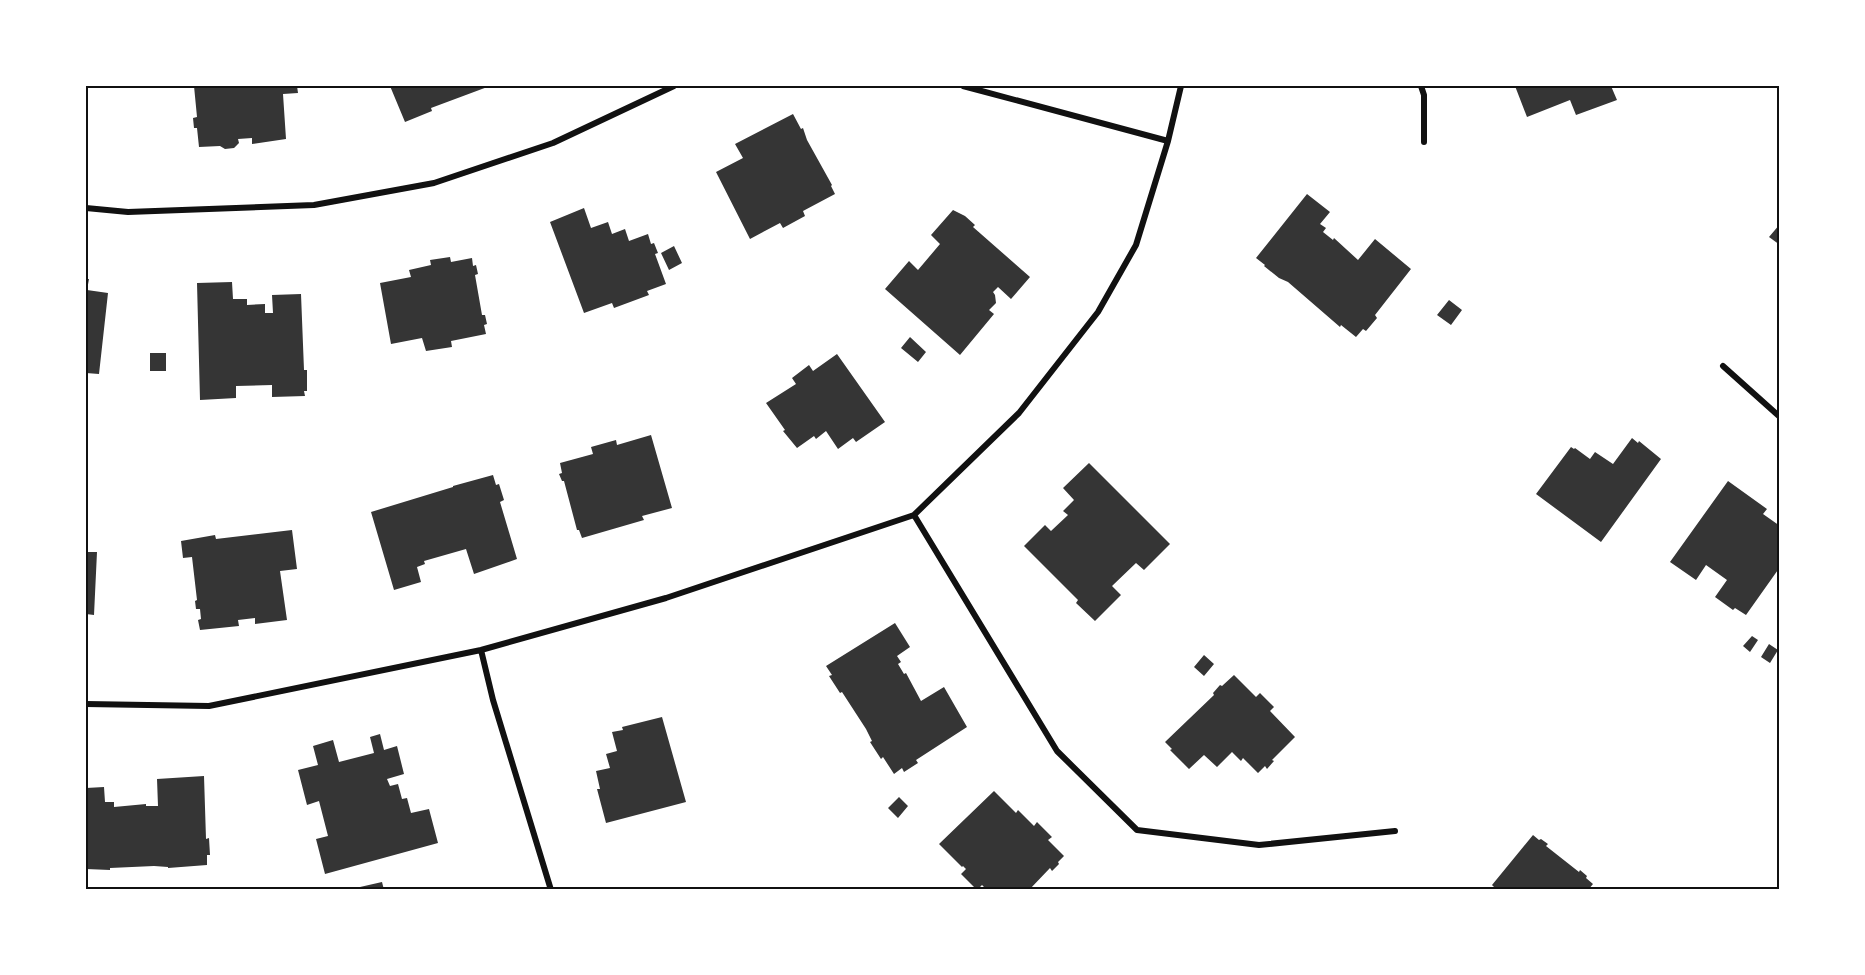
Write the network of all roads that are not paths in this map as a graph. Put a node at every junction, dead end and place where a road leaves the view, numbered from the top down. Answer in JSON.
{"nodes":[{"id":1,"x":674,"y":86,"type":"edge"},
{"id":2,"x":963,"y":86,"type":"edge"},
{"id":3,"x":1181,"y":86,"type":"edge"},
{"id":4,"x":1420,"y":86,"type":"edge"},
{"id":5,"x":1168,"y":141,"type":"junction"},
{"id":6,"x":1424,"y":142,"type":"dead end"},
{"id":7,"x":86,"y":208,"type":"edge"},
{"id":8,"x":1723,"y":366,"type":"dead end"},
{"id":9,"x":1779,"y":417,"type":"edge"},
{"id":10,"x":914,"y":515,"type":"junction"},
{"id":11,"x":481,"y":651,"type":"junction"},
{"id":12,"x":86,"y":704,"type":"edge"},
{"id":13,"x":1395,"y":831,"type":"dead end"},
{"id":14,"x":551,"y":890,"type":"edge"}],
"edges":[{"from":1,"to":7,"type":"street"},
{"from":2,"to":5,"type":"street"},
{"from":3,"to":5,"type":"street"},
{"from":4,"to":6,"type":"street"},
{"from":5,"to":10,"type":"street"},
{"from":8,"to":9,"type":"street"},
{"from":10,"to":11,"type":"street"},
{"from":10,"to":13,"type":"street"},
{"from":11,"to":12,"type":"street"},
{"from":11,"to":14,"type":"street"}]}
